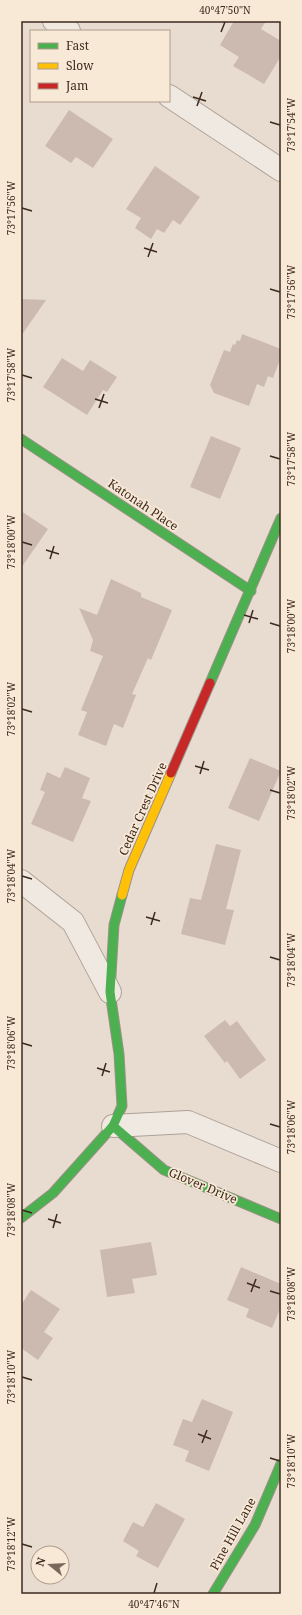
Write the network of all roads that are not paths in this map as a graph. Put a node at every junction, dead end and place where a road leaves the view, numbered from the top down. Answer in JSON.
{"nodes":[{"id":1,"x":54,"y":21,"type":"edge"},
{"id":2,"x":68,"y":30,"type":"edge"},
{"id":3,"x":170,"y":97,"type":"edge"},
{"id":4,"x":281,"y":170,"type":"edge"},
{"id":5,"x":21,"y":439,"type":"edge"},
{"id":6,"x":281,"y":518,"type":"edge"},
{"id":7,"x":251,"y":591,"type":"junction"},
{"id":8,"x":21,"y":881,"type":"edge"},
{"id":9,"x":110,"y":992,"type":"junction"},
{"id":10,"x":113,"y":1126,"type":"junction"},
{"id":11,"x":281,"y":1161,"type":"edge"},
{"id":12,"x":21,"y":1218,"type":"edge"},
{"id":13,"x":281,"y":1219,"type":"edge"},
{"id":14,"x":281,"y":1464,"type":"edge"},
{"id":15,"x":213,"y":1594,"type":"edge"}],
"edges":[{"from":1,"to":2,"type":"street"},
{"from":3,"to":4,"type":"street"},
{"from":5,"to":7,"type":"street","name":"Katonah Place"},
{"from":6,"to":7,"type":"street","name":"Cedar Crest Drive"},
{"from":7,"to":9,"type":"street","name":"Cedar Crest Drive"},
{"from":8,"to":9,"type":"street"},
{"from":9,"to":10,"type":"street","name":"Cedar Crest Drive"},
{"from":10,"to":11,"type":"street"},
{"from":10,"to":12,"type":"street"},
{"from":10,"to":13,"type":"street","name":"Glover Drive"},
{"from":14,"to":15,"type":"street","name":"Pine Hill Lane"}]}
